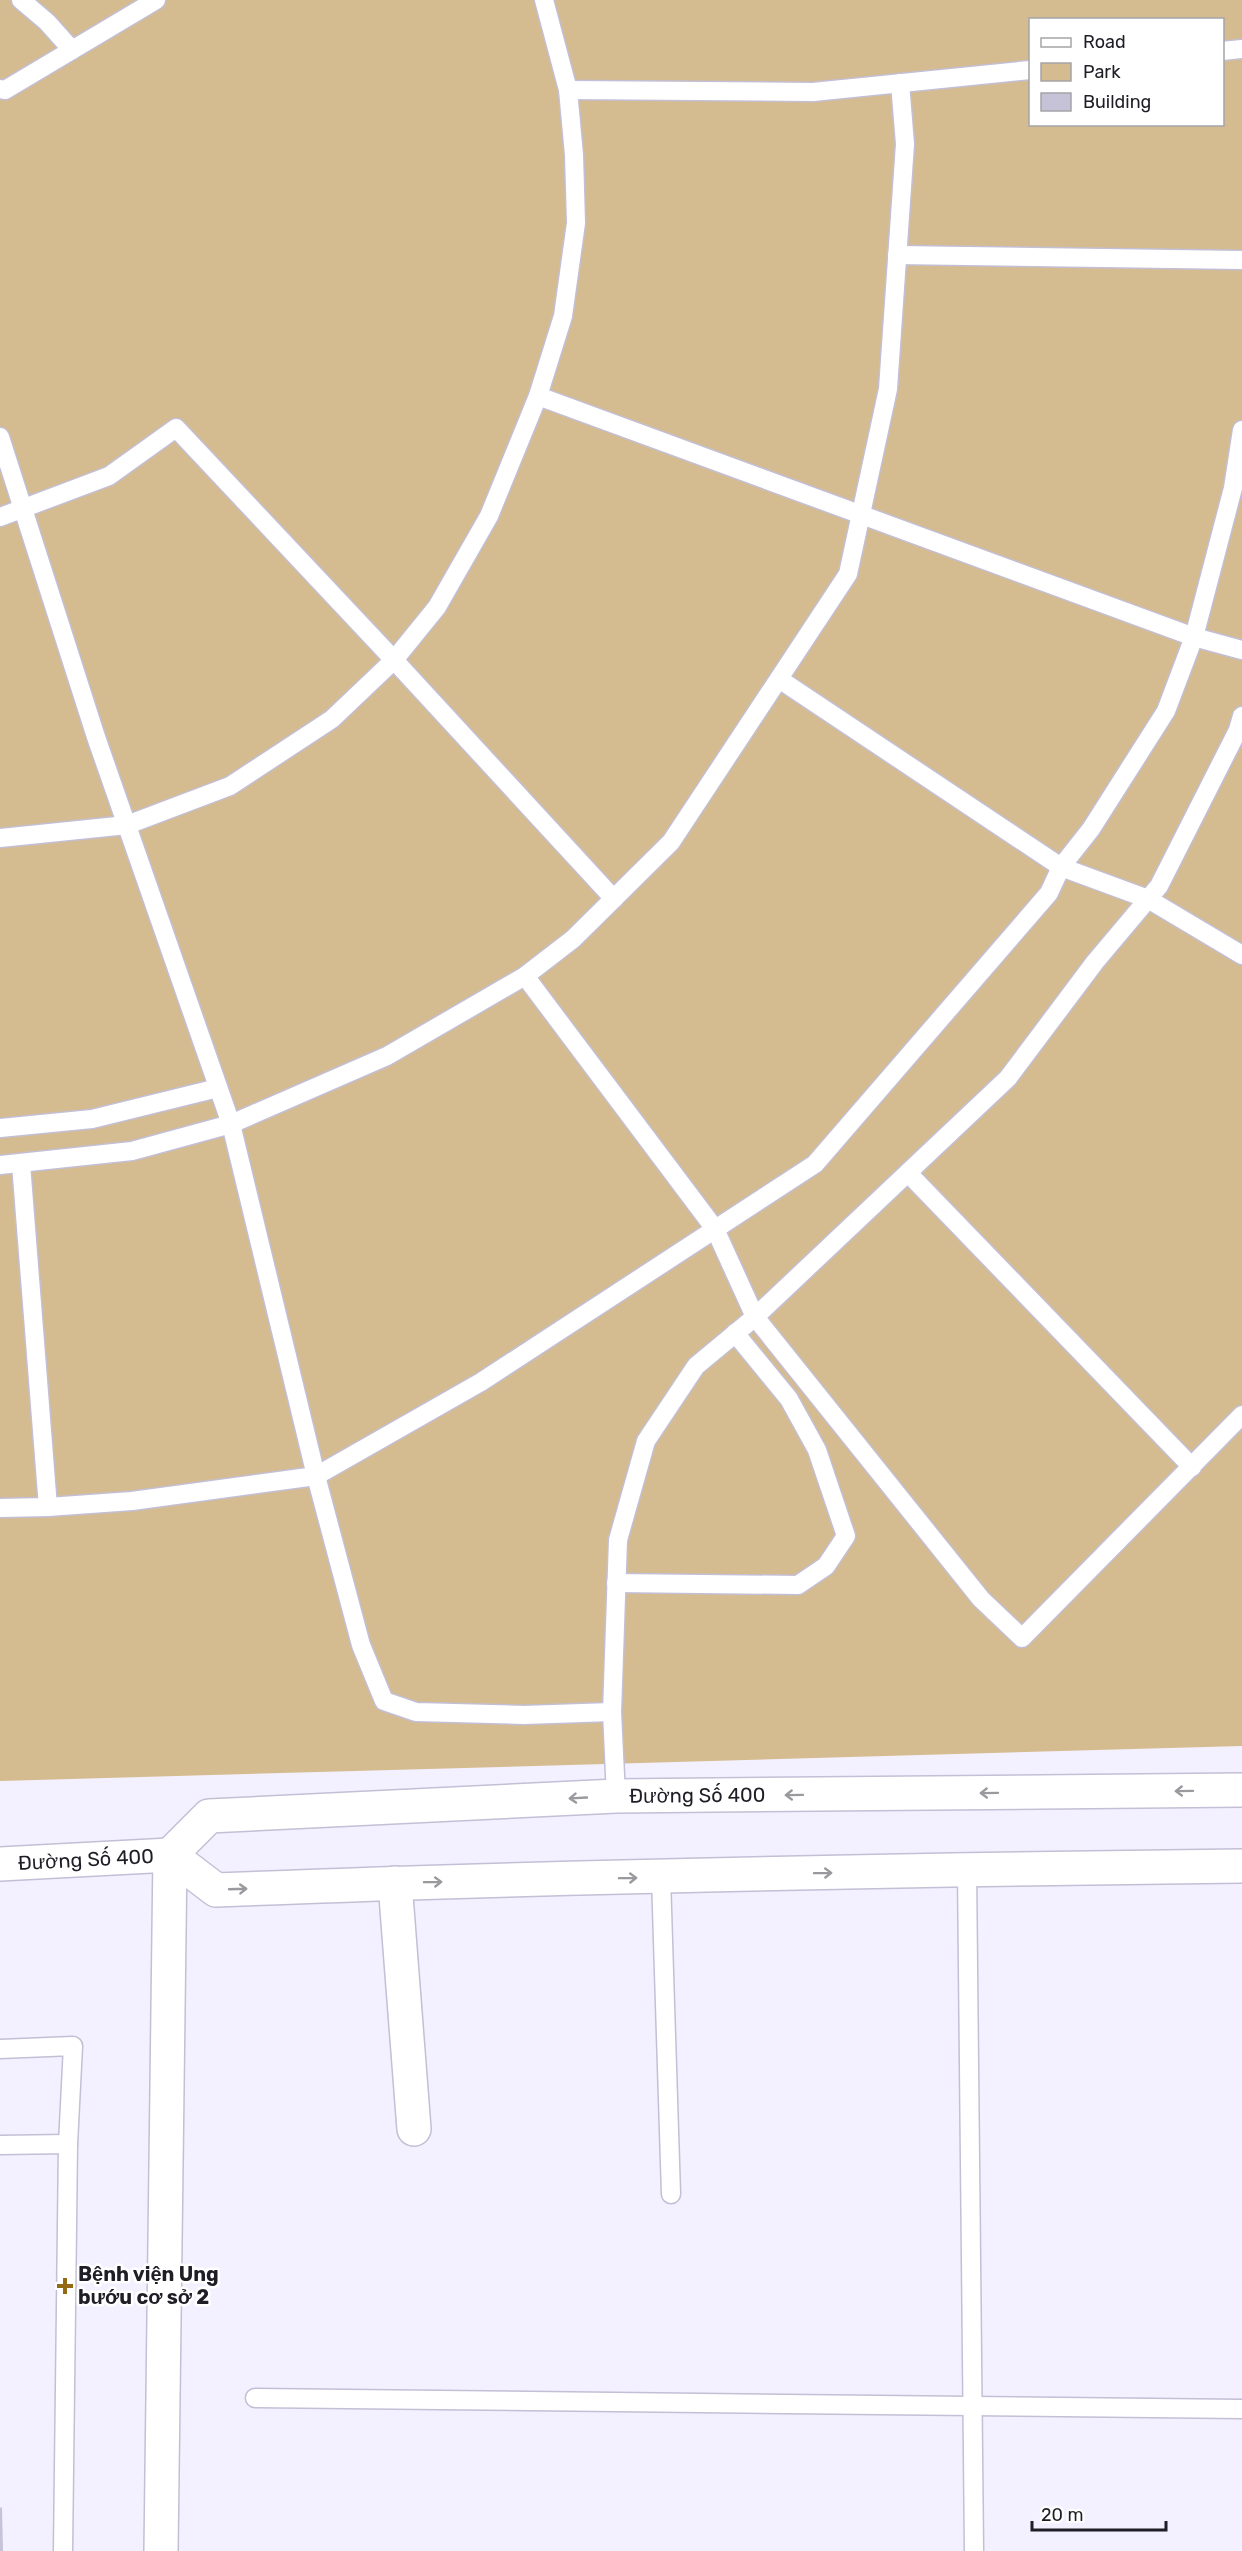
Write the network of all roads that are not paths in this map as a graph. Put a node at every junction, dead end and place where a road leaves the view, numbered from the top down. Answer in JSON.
{"nodes":[{"id":1,"x":21,"y":0,"type":"edge"},
{"id":2,"x":156,"y":0,"type":"edge"},
{"id":3,"x":544,"y":0,"type":"edge"},
{"id":4,"x":1242,"y":49,"type":"edge"},
{"id":5,"x":72,"y":50,"type":"junction"},
{"id":6,"x":1224,"y":51,"type":"edge"},
{"id":7,"x":1029,"y":70,"type":"edge"},
{"id":8,"x":900,"y":83,"type":"junction"},
{"id":9,"x":0,"y":89,"type":"edge"},
{"id":10,"x":568,"y":90,"type":"junction"},
{"id":11,"x":897,"y":255,"type":"junction"},
{"id":12,"x":1242,"y":260,"type":"edge"},
{"id":13,"x":538,"y":396,"type":"junction"},
{"id":14,"x":1242,"y":430,"type":"edge"},
{"id":15,"x":0,"y":437,"type":"edge"},
{"id":16,"x":23,"y":508,"type":"junction"},
{"id":17,"x":861,"y":514,"type":"junction"},
{"id":18,"x":0,"y":517,"type":"edge"},
{"id":19,"x":1194,"y":637,"type":"junction"},
{"id":20,"x":1242,"y":650,"type":"edge"},
{"id":21,"x":394,"y":660,"type":"junction"},
{"id":22,"x":779,"y":679,"type":"junction"},
{"id":23,"x":1242,"y":716,"type":"edge"},
{"id":24,"x":128,"y":825,"type":"junction"},
{"id":25,"x":0,"y":838,"type":"edge"},
{"id":26,"x":1061,"y":867,"type":"junction"},
{"id":27,"x":614,"y":899,"type":"junction"},
{"id":28,"x":1148,"y":900,"type":"junction"},
{"id":29,"x":1242,"y":955,"type":"edge"},
{"id":30,"x":525,"y":976,"type":"junction"},
{"id":31,"x":218,"y":1088,"type":"junction"},
{"id":32,"x":231,"y":1124,"type":"junction"},
{"id":33,"x":0,"y":1128,"type":"edge"},
{"id":34,"x":21,"y":1164,"type":"junction"},
{"id":35,"x":0,"y":1165,"type":"edge"},
{"id":36,"x":908,"y":1173,"type":"junction"},
{"id":37,"x":715,"y":1229,"type":"junction"},
{"id":38,"x":755,"y":1317,"type":"junction"},
{"id":39,"x":735,"y":1333,"type":"junction"},
{"id":40,"x":1242,"y":1415,"type":"edge"},
{"id":41,"x":1192,"y":1467,"type":"junction"},
{"id":42,"x":316,"y":1476,"type":"junction"},
{"id":43,"x":48,"y":1507,"type":"junction"},
{"id":44,"x":0,"y":1508,"type":"edge"},
{"id":45,"x":616,"y":1583,"type":"junction"},
{"id":46,"x":612,"y":1712,"type":"junction"},
{"id":47,"x":1242,"y":1790,"type":"edge"},
{"id":48,"x":616,"y":1796,"type":"junction"},
{"id":49,"x":170,"y":1855,"type":"junction"},
{"id":50,"x":0,"y":1864,"type":"edge"},
{"id":51,"x":1242,"y":1866,"type":"edge"},
{"id":52,"x":967,"y":1869,"type":"junction"},
{"id":53,"x":661,"y":1877,"type":"junction"},
{"id":54,"x":394,"y":1883,"type":"junction"},
{"id":55,"x":0,"y":2049,"type":"edge"},
{"id":56,"x":414,"y":2129,"type":"dead end"},
{"id":57,"x":68,"y":2144,"type":"junction"},
{"id":58,"x":0,"y":2145,"type":"edge"},
{"id":59,"x":670,"y":2194,"type":"dead end"},
{"id":60,"x":255,"y":2398,"type":"dead end"},
{"id":61,"x":972,"y":2405,"type":"junction"},
{"id":62,"x":1242,"y":2409,"type":"edge"},
{"id":63,"x":63,"y":2551,"type":"edge"},
{"id":64,"x":161,"y":2551,"type":"edge"},
{"id":65,"x":974,"y":2551,"type":"edge"}],
"edges":[{"from":1,"to":5,"type":"lane"},
{"from":2,"to":5,"type":"lane"},
{"from":3,"to":10,"type":"lane"},
{"from":4,"to":6,"type":"lane"},
{"from":5,"to":9,"type":"lane"},
{"from":7,"to":8,"type":"lane"},
{"from":8,"to":10,"type":"lane"},
{"from":8,"to":11,"type":"lane"},
{"from":10,"to":13,"type":"lane"},
{"from":11,"to":12,"type":"lane"},
{"from":11,"to":17,"type":"lane"},
{"from":13,"to":17,"type":"lane"},
{"from":13,"to":21,"type":"lane"},
{"from":14,"to":19,"type":"lane"},
{"from":15,"to":16,"type":"lane"},
{"from":16,"to":18,"type":"lane"},
{"from":16,"to":21,"type":"lane"},
{"from":16,"to":24,"type":"lane"},
{"from":17,"to":19,"type":"lane"},
{"from":17,"to":22,"type":"lane"},
{"from":19,"to":20,"type":"lane"},
{"from":19,"to":26,"type":"lane"},
{"from":21,"to":24,"type":"lane"},
{"from":21,"to":27,"type":"lane"},
{"from":22,"to":26,"type":"lane"},
{"from":22,"to":27,"type":"lane"},
{"from":23,"to":28,"type":"lane"},
{"from":24,"to":25,"type":"lane"},
{"from":24,"to":31,"type":"lane"},
{"from":26,"to":28,"type":"lane"},
{"from":26,"to":37,"type":"lane"},
{"from":27,"to":30,"type":"lane"},
{"from":28,"to":29,"type":"lane"},
{"from":28,"to":36,"type":"lane"},
{"from":30,"to":32,"type":"lane"},
{"from":30,"to":37,"type":"lane"},
{"from":31,"to":32,"type":"lane"},
{"from":31,"to":33,"type":"lane"},
{"from":32,"to":34,"type":"lane"},
{"from":32,"to":42,"type":"lane"},
{"from":34,"to":35,"type":"lane"},
{"from":34,"to":43,"type":"lane"},
{"from":36,"to":38,"type":"lane"},
{"from":36,"to":41,"type":"lane"},
{"from":37,"to":38,"type":"lane"},
{"from":37,"to":42,"type":"lane"},
{"from":38,"to":39,"type":"lane"},
{"from":38,"to":41,"type":"lane"},
{"from":39,"to":45,"type":"lane"},
{"from":39,"to":45,"type":"lane"},
{"from":40,"to":41,"type":"lane"},
{"from":42,"to":43,"type":"lane"},
{"from":42,"to":46,"type":"lane"},
{"from":43,"to":44,"type":"lane"},
{"from":45,"to":46,"type":"lane"},
{"from":46,"to":48,"type":"lane"},
{"from":47,"to":48,"type":"street","name":"Đường Số 400","one_way":true},
{"from":48,"to":49,"type":"street","name":"Đường Số 400","one_way":true},
{"from":49,"to":50,"type":"street","name":"Đường Số 400"},
{"from":49,"to":54,"type":"street","name":"Đường Số 400","one_way":true},
{"from":49,"to":64,"type":"street"},
{"from":51,"to":52,"type":"street","name":"Đường Số 400"},
{"from":53,"to":52,"type":"street","name":"Đường Số 400","one_way":true},
{"from":52,"to":61,"type":"lane"},
{"from":54,"to":53,"type":"street","name":"Đường Số 400","one_way":true},
{"from":53,"to":59,"type":"lane"},
{"from":54,"to":56,"type":"street"},
{"from":55,"to":57,"type":"lane"},
{"from":57,"to":58,"type":"lane"},
{"from":57,"to":63,"type":"lane"},
{"from":60,"to":61,"type":"lane"},
{"from":61,"to":62,"type":"lane"},
{"from":61,"to":65,"type":"lane"}]}
